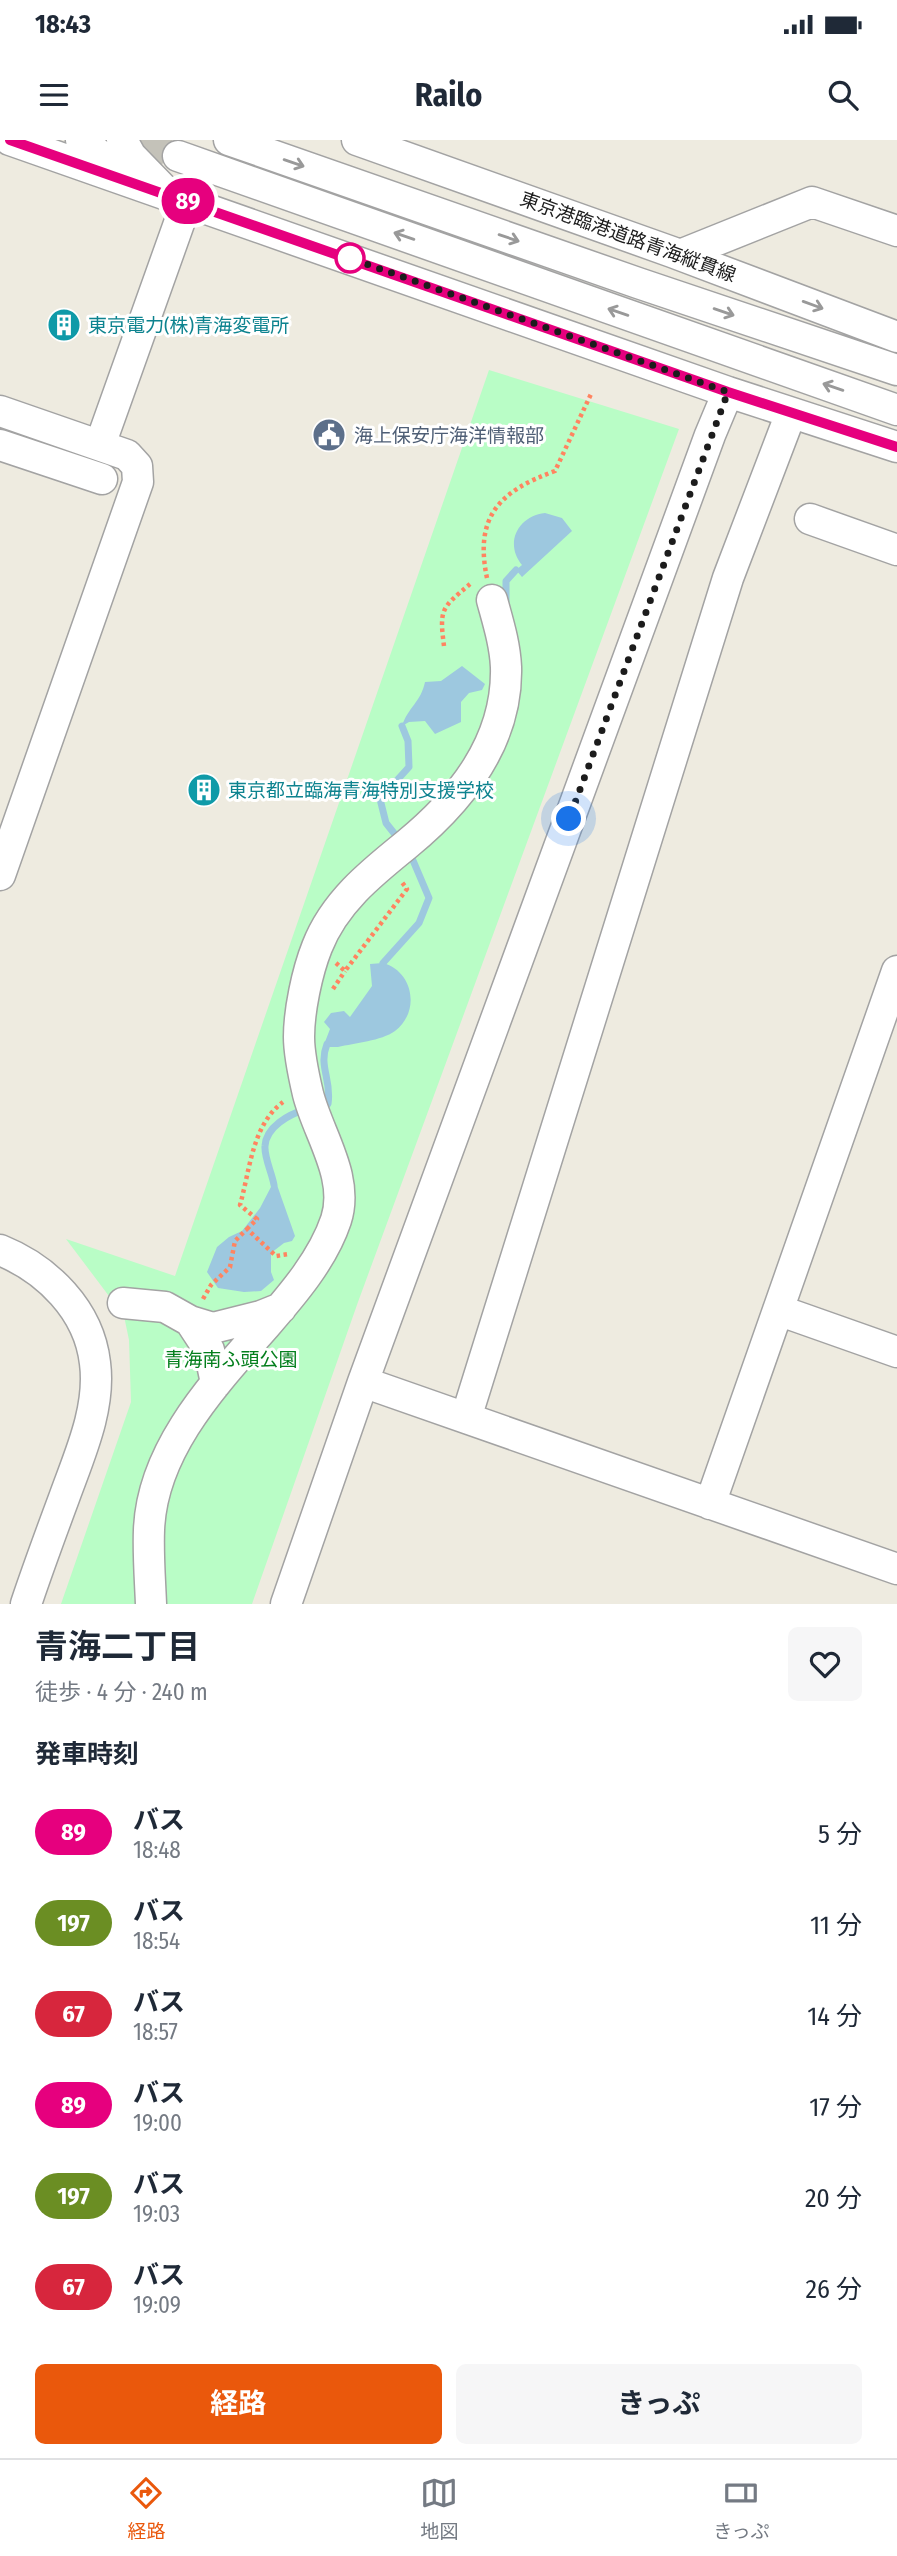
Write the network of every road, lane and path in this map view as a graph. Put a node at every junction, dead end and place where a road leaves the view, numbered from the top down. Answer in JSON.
{"nodes":[{"id":1,"x":10,"y":140,"type":"edge"},
{"id":2,"x":81,"y":140,"type":"edge"},
{"id":3,"x":122,"y":140,"type":"edge"},
{"id":4,"x":229,"y":140,"type":"edge"},
{"id":5,"x":357,"y":140,"type":"edge"},
{"id":6,"x":178,"y":156,"type":"tunnel mouth"},
{"id":7,"x":132,"y":182,"type":"junction"},
{"id":8,"x":178,"y":198,"type":"junction"},
{"id":9,"x":897,"y":231,"type":"edge"},
{"id":10,"x":680,"y":255,"type":"junction"},
{"id":11,"x":897,"y":337,"type":"edge"},
{"id":12,"x":897,"y":370,"type":"edge"},
{"id":13,"x":728,"y":392,"type":"junction"},
{"id":14,"x":591,"y":394,"type":"dead end"},
{"id":15,"x":897,"y":410,"type":"edge"},
{"id":16,"x":0,"y":411,"type":"edge"},
{"id":17,"x":791,"y":413,"type":"junction"},
{"id":18,"x":0,"y":445,"type":"edge"},
{"id":19,"x":100,"y":445,"type":"junction"},
{"id":20,"x":897,"y":447,"type":"edge"},
{"id":21,"x":103,"y":479,"type":"dead end"},
{"id":22,"x":810,"y":519,"type":"dead end"},
{"id":23,"x":897,"y":550,"type":"edge"},
{"id":24,"x":489,"y":588,"type":"junction"},
{"id":25,"x":444,"y":646,"type":"dead end"},
{"id":26,"x":386,"y":861,"type":"junction"},
{"id":27,"x":0,"y":875,"type":"edge"},
{"id":28,"x":317,"y":947,"type":"junction"},
{"id":29,"x":897,"y":971,"type":"edge"},
{"id":30,"x":308,"y":1089,"type":"junction"},
{"id":31,"x":247,"y":1229,"type":"junction"},
{"id":32,"x":0,"y":1250,"type":"edge"},
{"id":33,"x":276,"y":1256,"type":"dead end"},
{"id":34,"x":211,"y":1285,"type":"dead end"},
{"id":35,"x":123,"y":1303,"type":"dead end"},
{"id":36,"x":281,"y":1308,"type":"junction"},
{"id":37,"x":778,"y":1310,"type":"junction"},
{"id":38,"x":190,"y":1321,"type":"junction"},
{"id":39,"x":897,"y":1352,"type":"edge"},
{"id":40,"x":363,"y":1382,"type":"junction"},
{"id":41,"x":216,"y":1383,"type":"junction"},
{"id":42,"x":466,"y":1418,"type":"junction"},
{"id":43,"x":710,"y":1504,"type":"junction"},
{"id":44,"x":897,"y":1569,"type":"edge"},
{"id":45,"x":26,"y":1604,"type":"edge"},
{"id":46,"x":151,"y":1604,"type":"edge"},
{"id":47,"x":286,"y":1604,"type":"edge"}],
"edges":[{"from":1,"to":7,"type":"street"},
{"from":2,"to":7,"type":"street"},
{"from":3,"to":8,"type":"street"},
{"from":4,"to":12,"type":"street","one_way":true},
{"from":5,"to":10,"type":"street","name":"東京港臨港道路青海縦貫線"},
{"from":15,"to":6,"type":"street","one_way":true},
{"from":7,"to":8,"type":"street"},
{"from":8,"to":13,"type":"street"},
{"from":8,"to":19,"type":"street"},
{"from":9,"to":10,"type":"street"},
{"from":10,"to":11,"type":"street","name":"東京港臨港道路青海縦貫線","one_way":true},
{"from":13,"to":17,"type":"street"},
{"from":13,"to":40,"type":"street"},
{"from":14,"to":24,"type":"path"},
{"from":16,"to":19,"type":"street"},
{"from":17,"to":20,"type":"street"},
{"from":17,"to":42,"type":"street"},
{"from":18,"to":21,"type":"street"},
{"from":19,"to":27,"type":"street"},
{"from":22,"to":23,"type":"street"},
{"from":24,"to":25,"type":"path"},
{"from":24,"to":26,"type":"street"},
{"from":26,"to":28,"type":"street"},
{"from":26,"to":28,"type":"path"},
{"from":28,"to":30,"type":"street"},
{"from":29,"to":37,"type":"street"},
{"from":30,"to":31,"type":"path"},
{"from":30,"to":36,"type":"street"},
{"from":31,"to":33,"type":"path"},
{"from":31,"to":34,"type":"path"},
{"from":32,"to":45,"type":"street"},
{"from":35,"to":38,"type":"street"},
{"from":36,"to":38,"type":"street"},
{"from":36,"to":41,"type":"street"},
{"from":37,"to":39,"type":"street"},
{"from":37,"to":43,"type":"street"},
{"from":38,"to":41,"type":"street"},
{"from":40,"to":42,"type":"street"},
{"from":40,"to":47,"type":"street"},
{"from":41,"to":46,"type":"street"},
{"from":42,"to":43,"type":"street"},
{"from":43,"to":44,"type":"street"}]}
